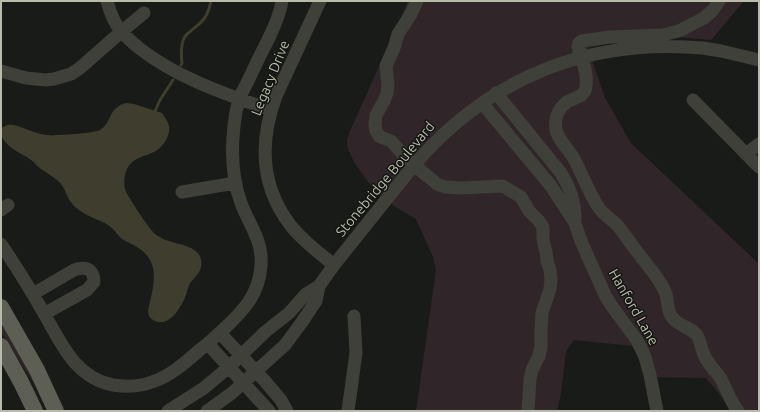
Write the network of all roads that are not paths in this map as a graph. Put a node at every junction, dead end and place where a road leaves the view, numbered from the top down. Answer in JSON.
{"nodes":[{"id":1,"x":107,"y":1,"type":"edge"},
{"id":2,"x":282,"y":1,"type":"edge"},
{"id":3,"x":320,"y":1,"type":"edge"},
{"id":4,"x":417,"y":1,"type":"edge"},
{"id":5,"x":719,"y":1,"type":"edge"},
{"id":6,"x":144,"y":12,"type":"dead end"},
{"id":7,"x":121,"y":32,"type":"junction"},
{"id":8,"x":581,"y":58,"type":"junction"},
{"id":9,"x":759,"y":60,"type":"edge"},
{"id":10,"x":1,"y":71,"type":"edge"},
{"id":11,"x":496,"y":93,"type":"junction"},
{"id":12,"x":239,"y":99,"type":"junction"},
{"id":13,"x":694,"y":100,"type":"dead end"},
{"id":14,"x":482,"y":103,"type":"junction"},
{"id":15,"x":271,"y":110,"type":"junction"},
{"id":16,"x":759,"y":144,"type":"edge"},
{"id":17,"x":746,"y":154,"type":"junction"},
{"id":18,"x":414,"y":165,"type":"junction"},
{"id":19,"x":759,"y":167,"type":"edge"},
{"id":20,"x":235,"y":183,"type":"junction"},
{"id":21,"x":182,"y":192,"type":"dead end"},
{"id":22,"x":575,"y":223,"type":"junction"},
{"id":23,"x":1,"y":244,"type":"edge"},
{"id":24,"x":334,"y":265,"type":"junction"},
{"id":25,"x":320,"y":286,"type":"junction"},
{"id":26,"x":33,"y":294,"type":"junction"},
{"id":27,"x":1,"y":307,"type":"edge"},
{"id":28,"x":44,"y":314,"type":"junction"},
{"id":29,"x":354,"y":316,"type":"dead end"},
{"id":30,"x":220,"y":333,"type":"junction"},
{"id":31,"x":208,"y":344,"type":"junction"},
{"id":32,"x":1,"y":346,"type":"edge"},
{"id":33,"x":241,"y":356,"type":"junction"},
{"id":34,"x":229,"y":367,"type":"junction"},
{"id":35,"x":257,"y":371,"type":"junction"},
{"id":36,"x":243,"y":382,"type":"junction"},
{"id":37,"x":35,"y":411,"type":"edge"},
{"id":38,"x":56,"y":411,"type":"edge"},
{"id":39,"x":168,"y":411,"type":"edge"},
{"id":40,"x":207,"y":411,"type":"edge"},
{"id":41,"x":268,"y":411,"type":"edge"},
{"id":42,"x":287,"y":411,"type":"edge"},
{"id":43,"x":348,"y":411,"type":"edge"},
{"id":44,"x":528,"y":411,"type":"edge"},
{"id":45,"x":657,"y":411,"type":"edge"},
{"id":46,"x":738,"y":411,"type":"edge"}],
"edges":[{"from":1,"to":7,"type":"street"},
{"from":2,"to":12,"type":"street"},
{"from":3,"to":15,"type":"street","name":"Legacy Drive"},
{"from":4,"to":18,"type":"street"},
{"from":5,"to":8,"type":"street"},
{"from":6,"to":7,"type":"street"},
{"from":7,"to":10,"type":"street"},
{"from":7,"to":12,"type":"street"},
{"from":8,"to":9,"type":"street","name":"Stonebridge Boulevard"},
{"from":8,"to":11,"type":"street","name":"Stonebridge Boulevard"},
{"from":8,"to":46,"type":"street"},
{"from":11,"to":14,"type":"street","name":"Stonebridge Boulevard"},
{"from":11,"to":22,"type":"street","name":"Hanford Lane"},
{"from":12,"to":15,"type":"street"},
{"from":12,"to":20,"type":"street"},
{"from":13,"to":17,"type":"street"},
{"from":14,"to":18,"type":"street","name":"Stonebridge Boulevard"},
{"from":14,"to":22,"type":"street","name":"Hanford Lane"},
{"from":15,"to":24,"type":"street","name":"Legacy Drive"},
{"from":16,"to":17,"type":"street"},
{"from":17,"to":19,"type":"street"},
{"from":18,"to":24,"type":"street","name":"Stonebridge Boulevard"},
{"from":18,"to":44,"type":"street"},
{"from":20,"to":21,"type":"street"},
{"from":20,"to":30,"type":"street"},
{"from":22,"to":45,"type":"street","name":"Hanford Lane"},
{"from":23,"to":26,"type":"street"},
{"from":24,"to":25,"type":"street","name":"Stonebridge Boulevard"},
{"from":25,"to":33,"type":"street","name":"Stonebridge Boulevard"},
{"from":25,"to":35,"type":"street","name":"Stonebridge Boulevard"},
{"from":26,"to":28,"type":"street"},
{"from":26,"to":28,"type":"street"},
{"from":27,"to":38,"type":"main road"},
{"from":28,"to":31,"type":"street"},
{"from":29,"to":43,"type":"street"},
{"from":30,"to":31,"type":"street"},
{"from":30,"to":33,"type":"street"},
{"from":31,"to":34,"type":"street"},
{"from":32,"to":37,"type":"main road"},
{"from":33,"to":34,"type":"street","name":"Stonebridge Boulevard"},
{"from":33,"to":35,"type":"street"},
{"from":34,"to":36,"type":"street"},
{"from":34,"to":39,"type":"street","name":"Stonebridge Boulevard"},
{"from":35,"to":36,"type":"street","name":"Stonebridge Boulevard"},
{"from":35,"to":42,"type":"street"},
{"from":36,"to":40,"type":"street","name":"Stonebridge Boulevard"},
{"from":36,"to":41,"type":"street"}]}
